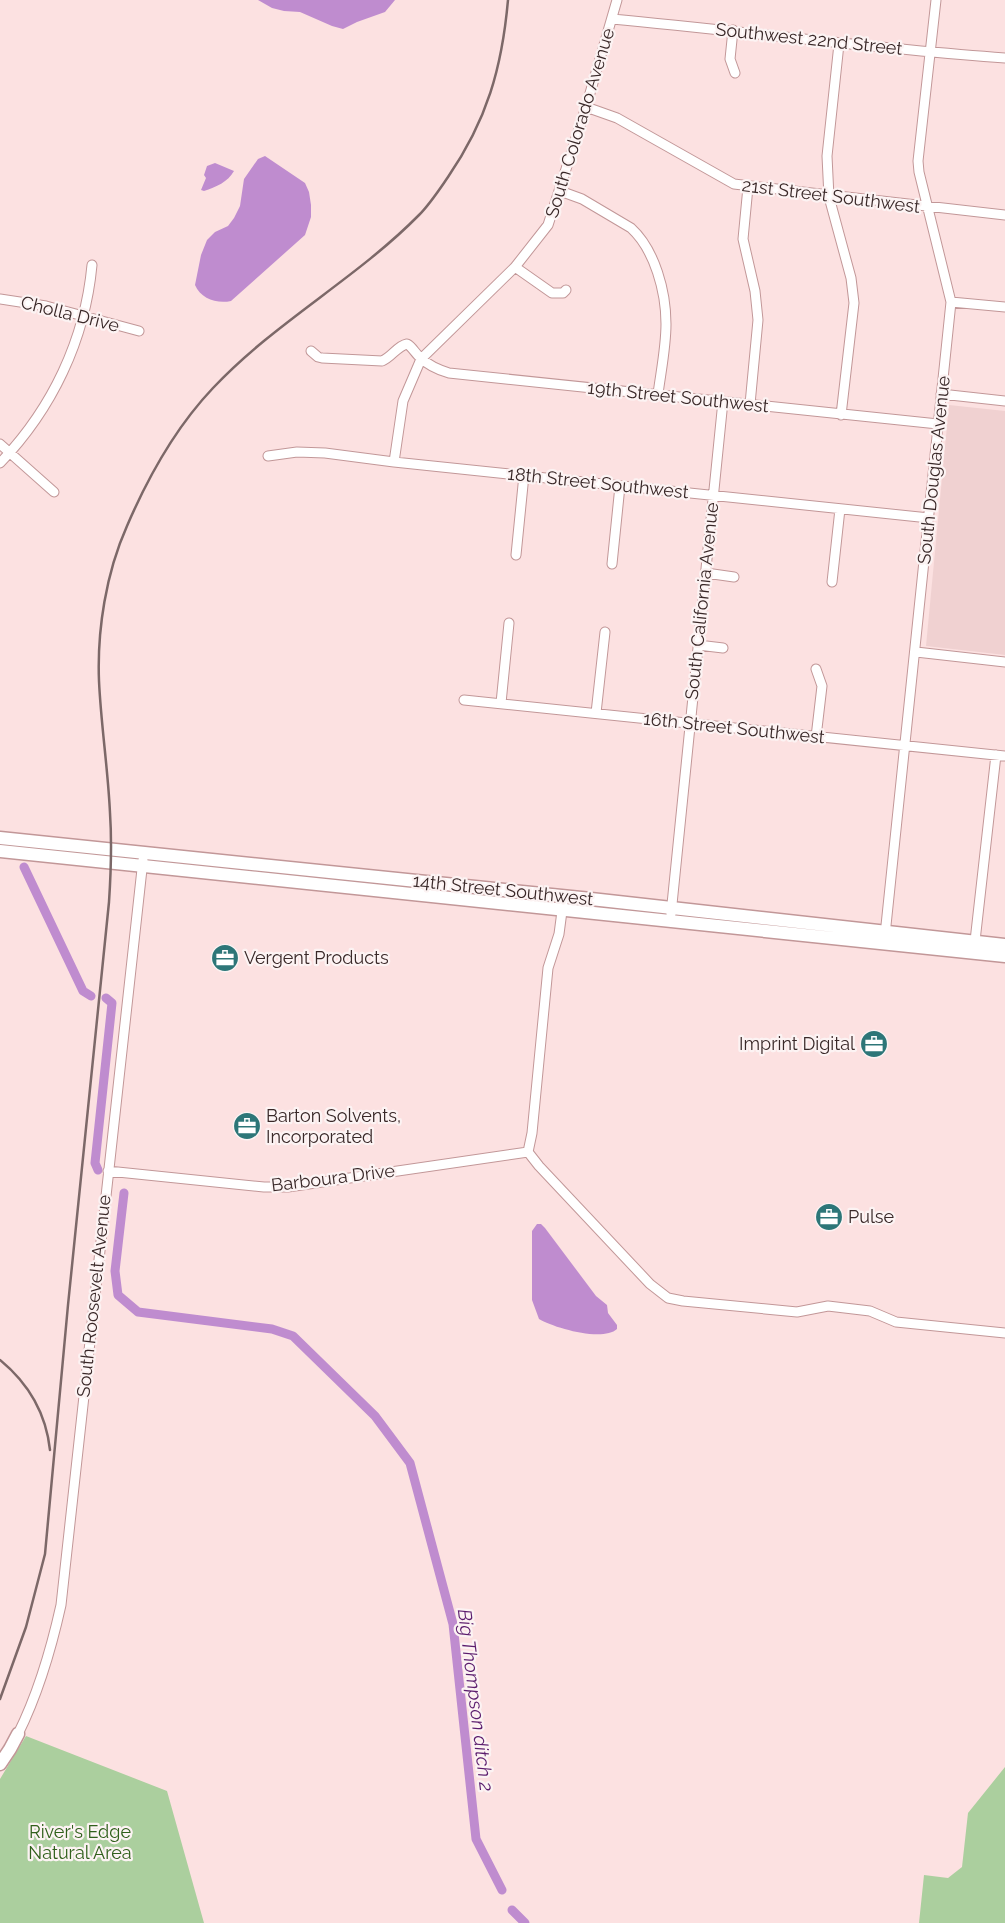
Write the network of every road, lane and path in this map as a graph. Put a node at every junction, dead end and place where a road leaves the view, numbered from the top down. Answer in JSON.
{"nodes":[{"id":1,"x":617,"y":0,"type":"edge"},
{"id":2,"x":936,"y":0,"type":"edge"},
{"id":3,"x":612,"y":19,"type":"junction"},
{"id":4,"x":733,"y":30,"type":"junction"},
{"id":5,"x":839,"y":44,"type":"junction"},
{"id":6,"x":932,"y":53,"type":"junction"},
{"id":7,"x":1005,"y":58,"type":"edge"},
{"id":8,"x":735,"y":74,"type":"dead end"},
{"id":9,"x":586,"y":107,"type":"junction"},
{"id":10,"x":748,"y":187,"type":"junction"},
{"id":11,"x":560,"y":191,"type":"junction"},
{"id":12,"x":829,"y":196,"type":"junction"},
{"id":13,"x":928,"y":208,"type":"junction"},
{"id":14,"x":1005,"y":215,"type":"edge"},
{"id":15,"x":92,"y":265,"type":"dead end"},
{"id":16,"x":515,"y":268,"type":"junction"},
{"id":17,"x":566,"y":290,"type":"dead end"},
{"id":18,"x":0,"y":299,"type":"edge"},
{"id":19,"x":951,"y":302,"type":"junction"},
{"id":20,"x":1005,"y":308,"type":"edge"},
{"id":21,"x":83,"y":316,"type":"junction"},
{"id":22,"x":139,"y":331,"type":"dead end"},
{"id":23,"x":311,"y":351,"type":"dead end"},
{"id":24,"x":421,"y":359,"type":"junction"},
{"id":25,"x":658,"y":394,"type":"junction"},
{"id":26,"x":941,"y":394,"type":"junction"},
{"id":27,"x":1005,"y":401,"type":"edge"},
{"id":28,"x":723,"y":402,"type":"junction"},
{"id":29,"x":750,"y":404,"type":"junction"},
{"id":30,"x":841,"y":414,"type":"junction"},
{"id":31,"x":938,"y":424,"type":"junction"},
{"id":32,"x":0,"y":444,"type":"edge"},
{"id":33,"x":10,"y":452,"type":"junction"},
{"id":34,"x":268,"y":456,"type":"dead end"},
{"id":35,"x":0,"y":462,"type":"edge"},
{"id":36,"x":394,"y":462,"type":"junction"},
{"id":37,"x":524,"y":475,"type":"junction"},
{"id":38,"x":620,"y":486,"type":"junction"},
{"id":39,"x":54,"y":492,"type":"dead end"},
{"id":40,"x":714,"y":496,"type":"junction"},
{"id":41,"x":840,"y":509,"type":"junction"},
{"id":42,"x":929,"y":518,"type":"junction"},
{"id":43,"x":516,"y":554,"type":"dead end"},
{"id":44,"x":612,"y":564,"type":"dead end"},
{"id":45,"x":706,"y":573,"type":"junction"},
{"id":46,"x":734,"y":577,"type":"dead end"},
{"id":47,"x":832,"y":582,"type":"dead end"},
{"id":48,"x":509,"y":623,"type":"dead end"},
{"id":49,"x":605,"y":632,"type":"dead end"},
{"id":50,"x":698,"y":645,"type":"junction"},
{"id":51,"x":723,"y":648,"type":"dead end"},
{"id":52,"x":916,"y":652,"type":"junction"},
{"id":53,"x":1005,"y":662,"type":"edge"},
{"id":54,"x":816,"y":669,"type":"dead end"},
{"id":55,"x":464,"y":700,"type":"dead end"},
{"id":56,"x":501,"y":703,"type":"junction"},
{"id":57,"x":596,"y":713,"type":"junction"},
{"id":58,"x":690,"y":723,"type":"junction"},
{"id":59,"x":816,"y":736,"type":"junction"},
{"id":60,"x":904,"y":745,"type":"junction"},
{"id":61,"x":1001,"y":755,"type":"edge"},
{"id":62,"x":0,"y":838,"type":"edge"},
{"id":63,"x":0,"y":851,"type":"edge"},
{"id":64,"x":144,"y":852,"type":"junction"},
{"id":65,"x":142,"y":866,"type":"junction"},
{"id":66,"x":564,"y":896,"type":"junction"},
{"id":67,"x":562,"y":909,"type":"junction"},
{"id":68,"x":671,"y":914,"type":"junction"},
{"id":69,"x":885,"y":938,"type":"junction"},
{"id":70,"x":975,"y":941,"type":"junction"},
{"id":71,"x":1005,"y":945,"type":"edge"},
{"id":72,"x":1005,"y":956,"type":"edge"},
{"id":73,"x":528,"y":1152,"type":"junction"},
{"id":74,"x":108,"y":1171,"type":"junction"},
{"id":75,"x":1005,"y":1333,"type":"edge"},
{"id":76,"x":18,"y":1734,"type":"joint"},
{"id":77,"x":0,"y":1764,"type":"edge"}],
"edges":[{"from":1,"to":3,"type":"street","name":"South Colorado Avenue"},
{"from":2,"to":6,"type":"street","name":"South Douglas Avenue"},
{"from":3,"to":4,"type":"street","name":"Southwest 22nd Street"},
{"from":3,"to":9,"type":"street","name":"South Colorado Avenue"},
{"from":4,"to":5,"type":"street","name":"Southwest 22nd Street"},
{"from":4,"to":8,"type":"street"},
{"from":5,"to":6,"type":"street","name":"Southwest 22nd Street"},
{"from":5,"to":12,"type":"street"},
{"from":6,"to":7,"type":"street","name":"Southwest 22nd Street"},
{"from":6,"to":13,"type":"street","name":"South Douglas Avenue"},
{"from":9,"to":10,"type":"street","name":"21st Street Southwest"},
{"from":9,"to":11,"type":"street","name":"South Colorado Avenue"},
{"from":10,"to":12,"type":"street","name":"21st Street Southwest"},
{"from":10,"to":29,"type":"street"},
{"from":11,"to":16,"type":"street","name":"South Colorado Avenue"},
{"from":11,"to":25,"type":"street"},
{"from":12,"to":13,"type":"street","name":"21st Street Southwest"},
{"from":12,"to":30,"type":"street"},
{"from":13,"to":14,"type":"street","name":"21st Street Southwest"},
{"from":13,"to":19,"type":"street","name":"South Douglas Avenue"},
{"from":15,"to":21,"type":"street"},
{"from":16,"to":17,"type":"street"},
{"from":16,"to":24,"type":"street","name":"South Colorado Avenue"},
{"from":18,"to":21,"type":"street","name":"Cholla Drive"},
{"from":19,"to":20,"type":"street"},
{"from":19,"to":26,"type":"street","name":"South Douglas Avenue"},
{"from":21,"to":22,"type":"street","name":"Cholla Drive"},
{"from":21,"to":33,"type":"street"},
{"from":23,"to":24,"type":"street","name":"19th Street Southwest"},
{"from":24,"to":25,"type":"street","name":"19th Street Southwest"},
{"from":24,"to":36,"type":"street","name":"South Colorado Avenue"},
{"from":25,"to":28,"type":"street","name":"19th Street Southwest"},
{"from":26,"to":27,"type":"street"},
{"from":26,"to":31,"type":"street","name":"South Douglas Avenue"},
{"from":28,"to":29,"type":"street","name":"19th Street Southwest"},
{"from":28,"to":40,"type":"street","name":"South California Avenue"},
{"from":29,"to":30,"type":"street","name":"19th Street Southwest"},
{"from":30,"to":31,"type":"street","name":"19th Street Southwest"},
{"from":31,"to":42,"type":"street","name":"South Douglas Avenue"},
{"from":32,"to":33,"type":"street"},
{"from":33,"to":35,"type":"street"},
{"from":33,"to":39,"type":"street"},
{"from":34,"to":36,"type":"street","name":"18th Street Southwest"},
{"from":36,"to":37,"type":"street","name":"18th Street Southwest"},
{"from":37,"to":38,"type":"street","name":"18th Street Southwest"},
{"from":37,"to":43,"type":"street"},
{"from":38,"to":40,"type":"street","name":"18th Street Southwest"},
{"from":38,"to":44,"type":"street"},
{"from":40,"to":41,"type":"street","name":"18th Street Southwest"},
{"from":40,"to":45,"type":"street","name":"South California Avenue"},
{"from":41,"to":42,"type":"street","name":"18th Street Southwest"},
{"from":41,"to":47,"type":"street"},
{"from":42,"to":52,"type":"street","name":"South Douglas Avenue"},
{"from":45,"to":46,"type":"street"},
{"from":45,"to":50,"type":"street","name":"South California Avenue"},
{"from":48,"to":56,"type":"street"},
{"from":49,"to":57,"type":"street"},
{"from":50,"to":51,"type":"street"},
{"from":50,"to":58,"type":"street","name":"South California Avenue"},
{"from":52,"to":53,"type":"street"},
{"from":52,"to":60,"type":"street","name":"South Douglas Avenue"},
{"from":54,"to":59,"type":"street"},
{"from":55,"to":56,"type":"street","name":"16th Street Southwest"},
{"from":56,"to":57,"type":"street","name":"16th Street Southwest"},
{"from":57,"to":58,"type":"street","name":"16th Street Southwest"},
{"from":58,"to":59,"type":"street","name":"16th Street Southwest"},
{"from":58,"to":68,"type":"street","name":"South California Avenue"},
{"from":59,"to":60,"type":"street","name":"16th Street Southwest"},
{"from":60,"to":61,"type":"street","name":"16th Street Southwest"},
{"from":60,"to":69,"type":"street","name":"South Douglas Avenue"},
{"from":61,"to":70,"type":"street"},
{"from":62,"to":64,"type":"main road","name":"14th Street Southwest"},
{"from":63,"to":65,"type":"main road","name":"14th Street Southwest"},
{"from":64,"to":65,"type":"street","name":"South Roosevelt Avenue"},
{"from":64,"to":66,"type":"main road","name":"14th Street Southwest"},
{"from":65,"to":67,"type":"main road","name":"14th Street Southwest"},
{"from":65,"to":74,"type":"street","name":"South Roosevelt Avenue"},
{"from":66,"to":67,"type":"street"},
{"from":66,"to":68,"type":"main road","name":"14th Street Southwest"},
{"from":67,"to":68,"type":"main road","name":"14th Street Southwest"},
{"from":67,"to":73,"type":"street"},
{"from":68,"to":69,"type":"main road","name":"14th Street Southwest"},
{"from":69,"to":70,"type":"main road","name":"14th Street Southwest"},
{"from":69,"to":72,"type":"main road","name":"14th Street Southwest"},
{"from":70,"to":71,"type":"main road","name":"14th Street Southwest"},
{"from":73,"to":74,"type":"street","name":"Barboura Drive"},
{"from":73,"to":75,"type":"street"},
{"from":74,"to":76,"type":"street","name":"South Roosevelt Avenue"},
{"from":76,"to":77,"type":"main road"}]}
